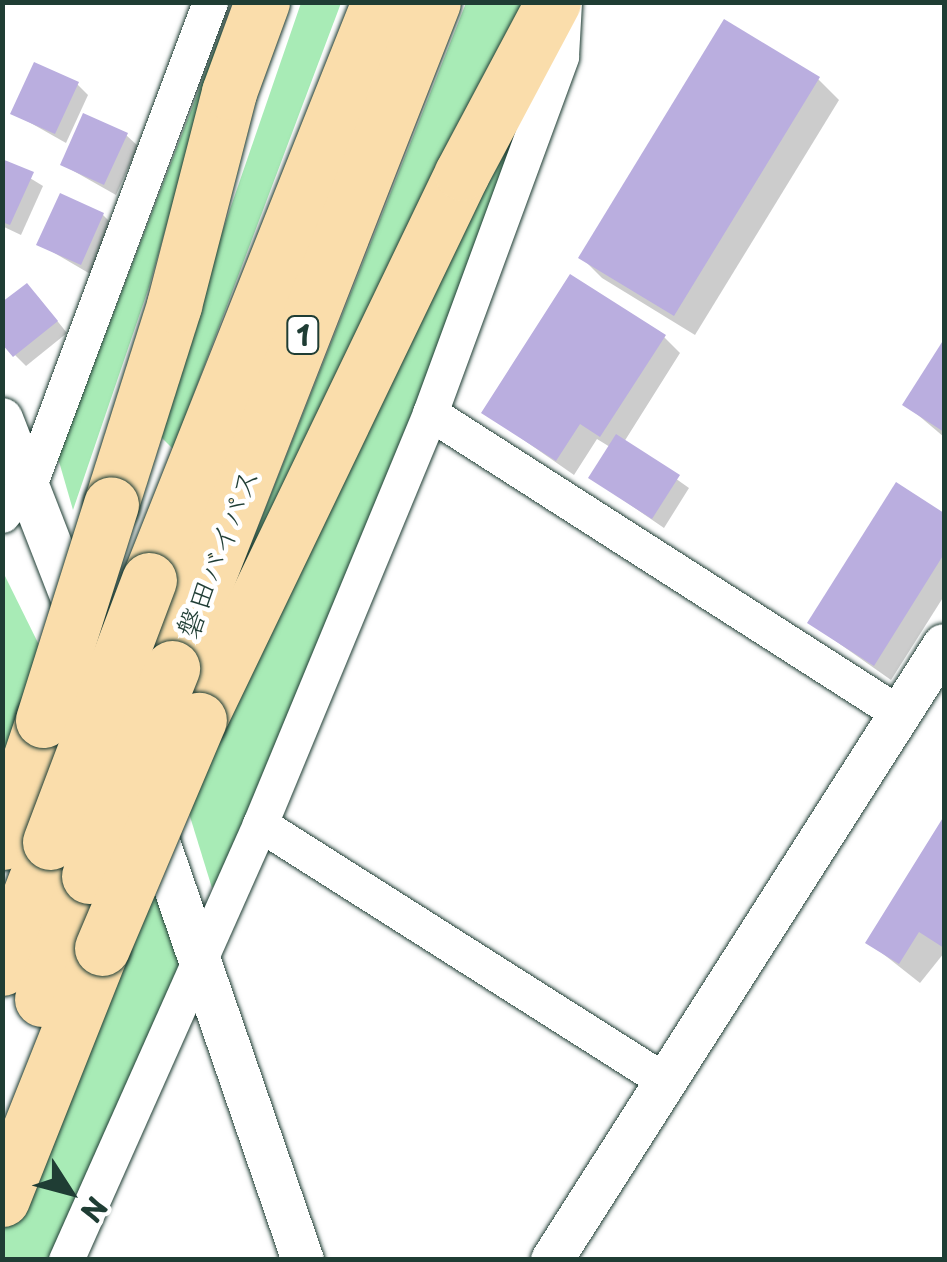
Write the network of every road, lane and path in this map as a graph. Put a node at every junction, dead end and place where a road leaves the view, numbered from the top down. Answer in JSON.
{"nodes":[{"id":1,"x":210,"y":2,"type":"edge"},
{"id":2,"x":262,"y":2,"type":"edge"},
{"id":3,"x":379,"y":2,"type":"edge"},
{"id":4,"x":433,"y":2,"type":"edge"},
{"id":5,"x":553,"y":2,"type":"edge"},
{"id":6,"x":564,"y":2,"type":"edge"},
{"id":7,"x":430,"y":412,"type":"junction"},
{"id":8,"x":2,"y":420,"type":"edge"},
{"id":9,"x":11,"y":509,"type":"edge"},
{"id":10,"x":944,"y":646,"type":"edge"},
{"id":11,"x":900,"y":714,"type":"junction"},
{"id":12,"x":260,"y":824,"type":"junction"},
{"id":13,"x":47,"y":853,"type":"edge"},
{"id":14,"x":200,"y":957,"type":"junction"},
{"id":15,"x":2,"y":968,"type":"edge"},
{"id":16,"x":665,"y":1080,"type":"junction"},
{"id":17,"x":2,"y":1105,"type":"edge"},
{"id":18,"x":2,"y":1198,"type":"edge"},
{"id":19,"x":66,"y":1260,"type":"edge"},
{"id":20,"x":303,"y":1260,"type":"edge"},
{"id":21,"x":552,"y":1260,"type":"edge"}],
"edges":[{"from":1,"to":9,"type":"street"},
{"from":2,"to":13,"type":"highway","bridge":true},
{"from":3,"to":13,"type":"highway","name":"磐田バイパス","number":"1","bridge":true},
{"from":4,"to":13,"type":"highway","name":"磐田バイパス","number":"1","bridge":true},
{"from":5,"to":18,"type":"highway","bridge":true},
{"from":6,"to":7,"type":"street"},
{"from":7,"to":11,"type":"street"},
{"from":7,"to":12,"type":"street"},
{"from":8,"to":9,"type":"street"},
{"from":9,"to":14,"type":"street"},
{"from":10,"to":11,"type":"street"},
{"from":11,"to":16,"type":"street"},
{"from":12,"to":14,"type":"street"},
{"from":12,"to":16,"type":"street"},
{"from":13,"to":15,"type":"highway","name":"磐田バイパス","number":"1"},
{"from":13,"to":17,"type":"highway","name":"磐田バイパス","number":"1"},
{"from":14,"to":19,"type":"street"},
{"from":14,"to":20,"type":"street"},
{"from":16,"to":21,"type":"street"}]}
